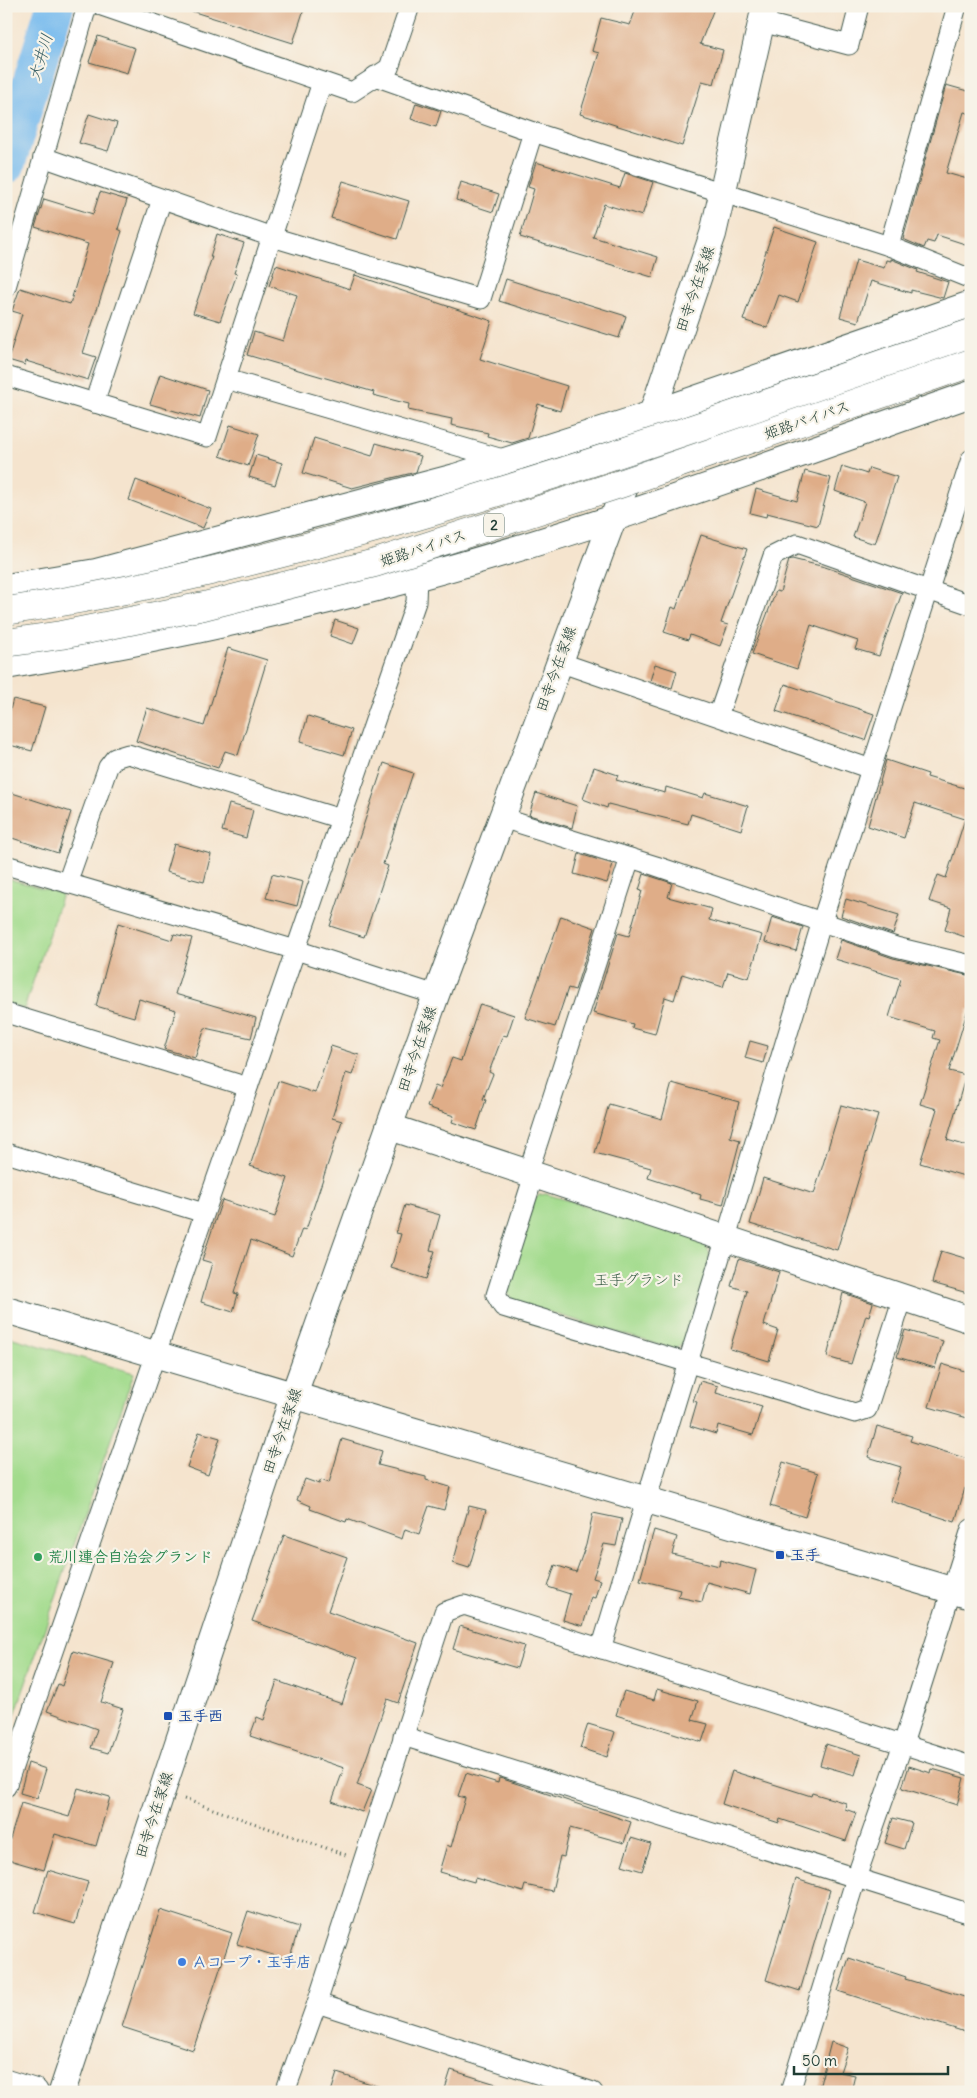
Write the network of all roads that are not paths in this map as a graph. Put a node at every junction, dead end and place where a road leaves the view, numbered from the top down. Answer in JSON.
{"nodes":[{"id":1,"x":87,"y":6,"type":"edge"},
{"id":2,"x":102,"y":6,"type":"edge"},
{"id":3,"x":410,"y":6,"type":"edge"},
{"id":4,"x":859,"y":6,"type":"edge"},
{"id":5,"x":962,"y":9,"type":"edge"},
{"id":6,"x":763,"y":14,"type":"edge"},
{"id":7,"x":375,"y":76,"type":"junction"},
{"id":8,"x":322,"y":82,"type":"junction"},
{"id":9,"x":533,"y":132,"type":"junction"},
{"id":10,"x":43,"y":158,"type":"junction"},
{"id":11,"x":723,"y":194,"type":"junction"},
{"id":12,"x":162,"y":199,"type":"junction"},
{"id":13,"x":272,"y":237,"type":"junction"},
{"id":14,"x":890,"y":246,"type":"junction"},
{"id":15,"x":971,"y":279,"type":"edge"},
{"id":16,"x":6,"y":287,"type":"edge"},
{"id":17,"x":971,"y":304,"type":"edge"},
{"id":18,"x":971,"y":333,"type":"edge"},
{"id":19,"x":971,"y":364,"type":"edge"},
{"id":20,"x":6,"y":376,"type":"edge"},
{"id":21,"x":226,"y":379,"type":"junction"},
{"id":22,"x":971,"y":394,"type":"edge"},
{"id":23,"x":94,"y":403,"type":"junction"},
{"id":24,"x":652,"y":414,"type":"junction"},
{"id":25,"x":971,"y":459,"type":"edge"},
{"id":26,"x":506,"y":460,"type":"junction"},
{"id":27,"x":611,"y":519,"type":"junction"},
{"id":28,"x":418,"y":577,"type":"junction"},
{"id":29,"x":6,"y":587,"type":"edge"},
{"id":30,"x":928,"y":591,"type":"junction"},
{"id":31,"x":971,"y":605,"type":"edge"},
{"id":32,"x":6,"y":611,"type":"edge"},
{"id":33,"x":6,"y":643,"type":"edge"},
{"id":34,"x":559,"y":662,"type":"junction"},
{"id":35,"x":6,"y":666,"type":"edge"},
{"id":36,"x":718,"y":716,"type":"junction"},
{"id":37,"x":871,"y":769,"type":"junction"},
{"id":38,"x":502,"y":818,"type":"junction"},
{"id":39,"x":341,"y":819,"type":"junction"},
{"id":40,"x":630,"y":858,"type":"junction"},
{"id":41,"x":6,"y":865,"type":"edge"},
{"id":42,"x":67,"y":883,"type":"junction"},
{"id":43,"x":822,"y":921,"type":"junction"},
{"id":44,"x":296,"y":950,"type":"junction"},
{"id":45,"x":971,"y":965,"type":"edge"},
{"id":46,"x":436,"y":995,"type":"junction"},
{"id":47,"x":6,"y":1013,"type":"edge"},
{"id":48,"x":248,"y":1087,"type":"junction"},
{"id":49,"x":390,"y":1127,"type":"junction"},
{"id":50,"x":6,"y":1153,"type":"edge"},
{"id":51,"x":531,"y":1174,"type":"junction"},
{"id":52,"x":204,"y":1213,"type":"junction"},
{"id":53,"x":726,"y":1238,"type":"junction"},
{"id":54,"x":903,"y":1297,"type":"junction"},
{"id":55,"x":6,"y":1310,"type":"edge"},
{"id":56,"x":971,"y":1320,"type":"edge"},
{"id":57,"x":154,"y":1354,"type":"junction"},
{"id":58,"x":688,"y":1363,"type":"junction"},
{"id":59,"x":293,"y":1397,"type":"junction"},
{"id":60,"x":646,"y":1501,"type":"junction"},
{"id":61,"x":971,"y":1528,"type":"edge"},
{"id":62,"x":961,"y":1594,"type":"edge"},
{"id":63,"x":601,"y":1649,"type":"junction"},
{"id":64,"x":404,"y":1736,"type":"junction"},
{"id":65,"x":903,"y":1744,"type":"junction"},
{"id":66,"x":971,"y":1766,"type":"edge"},
{"id":67,"x":6,"y":1787,"type":"edge"},
{"id":68,"x":856,"y":1878,"type":"junction"},
{"id":69,"x":971,"y":1914,"type":"edge"},
{"id":70,"x":317,"y":2003,"type":"junction"},
{"id":71,"x":6,"y":2083,"type":"edge"},
{"id":72,"x":35,"y":2092,"type":"edge"},
{"id":73,"x":62,"y":2092,"type":"edge"},
{"id":74,"x":285,"y":2092,"type":"edge"},
{"id":75,"x":593,"y":2092,"type":"edge"},
{"id":76,"x":790,"y":2092,"type":"edge"}],
"edges":[{"from":1,"to":10,"type":"street"},
{"from":2,"to":8,"type":"street"},
{"from":3,"to":7,"type":"street"},
{"from":4,"to":6,"type":"street"},
{"from":5,"to":14,"type":"street"},
{"from":6,"to":11,"type":"street","name":"田寺今在家線"},
{"from":7,"to":8,"type":"street"},
{"from":7,"to":9,"type":"street"},
{"from":8,"to":13,"type":"street"},
{"from":9,"to":11,"type":"street"},
{"from":9,"to":13,"type":"street"},
{"from":10,"to":12,"type":"street"},
{"from":10,"to":16,"type":"street"},
{"from":11,"to":14,"type":"street"},
{"from":11,"to":24,"type":"street","name":"田寺今在家線"},
{"from":12,"to":13,"type":"street"},
{"from":12,"to":23,"type":"street"},
{"from":13,"to":21,"type":"street"},
{"from":14,"to":15,"type":"street"},
{"from":17,"to":24,"type":"street"},
{"from":18,"to":32,"type":"highway","name":"姫路バイパス","number":"2","bridge":true},
{"from":19,"to":33,"type":"highway","name":"姫路バイパス","number":"2","bridge":true},
{"from":20,"to":23,"type":"street"},
{"from":21,"to":23,"type":"street"},
{"from":21,"to":26,"type":"street"},
{"from":22,"to":27,"type":"street"},
{"from":24,"to":26,"type":"street"},
{"from":24,"to":27,"type":"street","name":"田寺今在家線"},
{"from":25,"to":30,"type":"street"},
{"from":26,"to":29,"type":"street"},
{"from":27,"to":28,"type":"street"},
{"from":27,"to":34,"type":"street","name":"田寺今在家線"},
{"from":28,"to":35,"type":"street"},
{"from":28,"to":39,"type":"street"},
{"from":30,"to":31,"type":"street"},
{"from":30,"to":36,"type":"street"},
{"from":30,"to":37,"type":"street"},
{"from":34,"to":36,"type":"street"},
{"from":34,"to":38,"type":"street","name":"田寺今在家線"},
{"from":36,"to":37,"type":"street"},
{"from":37,"to":43,"type":"street"},
{"from":38,"to":40,"type":"street"},
{"from":38,"to":46,"type":"street","name":"田寺今在家線"},
{"from":39,"to":42,"type":"street"},
{"from":39,"to":44,"type":"street"},
{"from":40,"to":43,"type":"street"},
{"from":40,"to":51,"type":"street"},
{"from":41,"to":42,"type":"street"},
{"from":42,"to":44,"type":"street"},
{"from":43,"to":45,"type":"street"},
{"from":43,"to":53,"type":"street"},
{"from":44,"to":46,"type":"street"},
{"from":44,"to":48,"type":"street"},
{"from":46,"to":49,"type":"street","name":"田寺今在家線"},
{"from":47,"to":48,"type":"street"},
{"from":48,"to":52,"type":"street"},
{"from":49,"to":51,"type":"street"},
{"from":49,"to":59,"type":"street","name":"田寺今在家線"},
{"from":50,"to":52,"type":"street"},
{"from":51,"to":53,"type":"street"},
{"from":51,"to":58,"type":"street"},
{"from":52,"to":57,"type":"street"},
{"from":53,"to":54,"type":"street"},
{"from":53,"to":58,"type":"street"},
{"from":54,"to":56,"type":"street"},
{"from":54,"to":58,"type":"street"},
{"from":55,"to":57,"type":"street"},
{"from":57,"to":59,"type":"street"},
{"from":57,"to":67,"type":"street"},
{"from":58,"to":60,"type":"street"},
{"from":59,"to":60,"type":"street"},
{"from":59,"to":73,"type":"street","name":"田寺今在家線"},
{"from":60,"to":62,"type":"street"},
{"from":60,"to":63,"type":"street"},
{"from":61,"to":62,"type":"street"},
{"from":62,"to":65,"type":"street"},
{"from":63,"to":64,"type":"street"},
{"from":63,"to":65,"type":"street"},
{"from":64,"to":68,"type":"street"},
{"from":64,"to":70,"type":"street"},
{"from":65,"to":66,"type":"street"},
{"from":65,"to":68,"type":"street"},
{"from":68,"to":69,"type":"street"},
{"from":68,"to":76,"type":"street"},
{"from":70,"to":74,"type":"street"},
{"from":70,"to":75,"type":"street"},
{"from":71,"to":72,"type":"street"}]}
